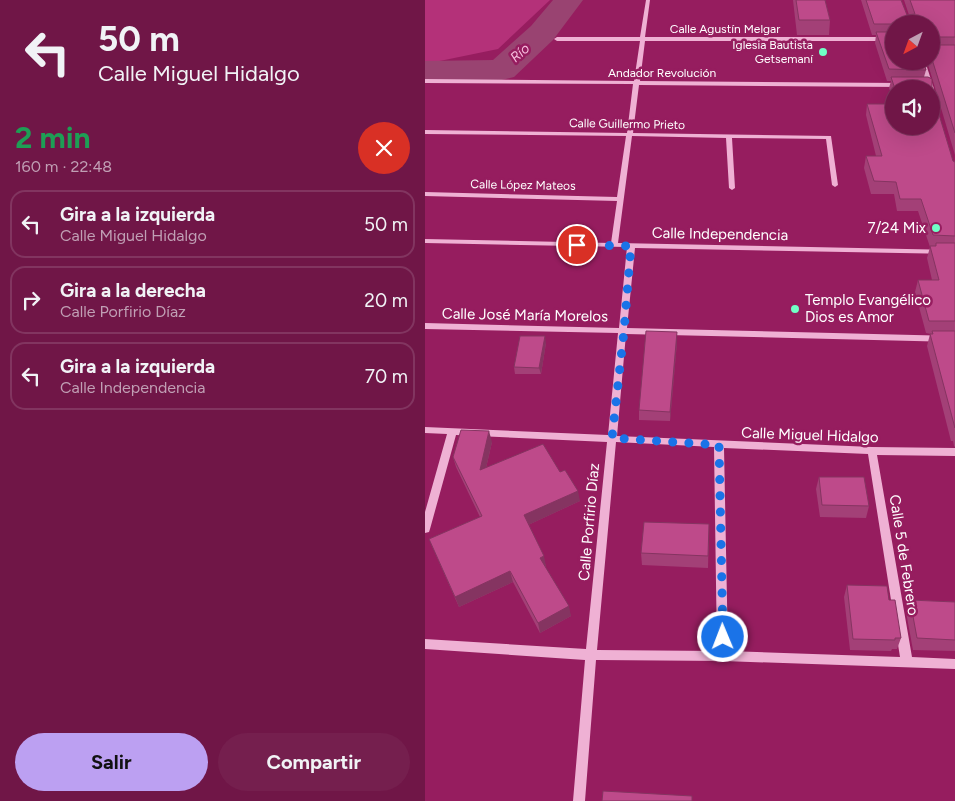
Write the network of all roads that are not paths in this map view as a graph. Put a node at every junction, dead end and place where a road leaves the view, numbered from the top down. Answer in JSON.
{"nodes":[{"id":1,"x":648,"y":0,"type":"edge"},
{"id":2,"x":557,"y":39,"type":"dead end"},
{"id":3,"x":642,"y":39,"type":"junction"},
{"id":4,"x":885,"y":40,"type":"edge"},
{"id":5,"x":425,"y":81,"type":"edge"},
{"id":6,"x":636,"y":84,"type":"junction"},
{"id":7,"x":885,"y":85,"type":"edge"},
{"id":8,"x":425,"y":132,"type":"edge"},
{"id":9,"x":629,"y":136,"type":"junction"},
{"id":10,"x":729,"y":137,"type":"junction"},
{"id":11,"x":835,"y":185,"type":"dead end"},
{"id":12,"x":732,"y":188,"type":"dead end"},
{"id":13,"x":425,"y":194,"type":"edge"},
{"id":14,"x":620,"y":199,"type":"junction"},
{"id":15,"x":425,"y":241,"type":"edge"},
{"id":16,"x":615,"y":246,"type":"junction"},
{"id":17,"x":631,"y":246,"type":"junction"},
{"id":18,"x":955,"y":252,"type":"edge"},
{"id":19,"x":425,"y":326,"type":"edge"},
{"id":20,"x":624,"y":331,"type":"junction"},
{"id":21,"x":955,"y":339,"type":"edge"},
{"id":22,"x":425,"y":430,"type":"edge"},
{"id":23,"x":453,"y":431,"type":"junction"},
{"id":24,"x":612,"y":438,"type":"junction"},
{"id":25,"x":719,"y":445,"type":"junction"},
{"id":26,"x":872,"y":451,"type":"junction"},
{"id":27,"x":955,"y":452,"type":"edge"},
{"id":28,"x":425,"y":529,"type":"edge"},
{"id":29,"x":425,"y":644,"type":"edge"},
{"id":30,"x":591,"y":655,"type":"junction"},
{"id":31,"x":723,"y":656,"type":"junction"},
{"id":32,"x":907,"y":663,"type":"junction"},
{"id":33,"x":955,"y":664,"type":"edge"},
{"id":34,"x":579,"y":801,"type":"edge"}],
"edges":[{"from":1,"to":3,"type":"street"},
{"from":2,"to":3,"type":"street","name":"Calle Agustín Melgar"},
{"from":3,"to":4,"type":"street","name":"Calle Agustín Melgar"},
{"from":3,"to":6,"type":"street"},
{"from":5,"to":6,"type":"street","name":"Andador Revolución"},
{"from":6,"to":7,"type":"street","name":"Andador Revolución"},
{"from":6,"to":9,"type":"street"},
{"from":8,"to":9,"type":"street","name":"Calle Guillermo Prieto"},
{"from":9,"to":10,"type":"street","name":"Calle Guillermo Prieto"},
{"from":9,"to":14,"type":"street"},
{"from":10,"to":11,"type":"street","name":"Calle Guillermo Prieto"},
{"from":10,"to":12,"type":"street"},
{"from":13,"to":14,"type":"street","name":"Calle López Mateos"},
{"from":14,"to":16,"type":"street"},
{"from":15,"to":16,"type":"street","name":"Calle Independencia"},
{"from":16,"to":17,"type":"street","name":"Calle Independencia"},
{"from":17,"to":18,"type":"street","name":"Calle Independencia"},
{"from":17,"to":20,"type":"street","name":"Calle Porfirio Díaz"},
{"from":19,"to":20,"type":"street","name":"Calle José María Morelos"},
{"from":20,"to":21,"type":"street","name":"Calle José María Morelos"},
{"from":20,"to":24,"type":"street","name":"Calle Porfirio Díaz"},
{"from":22,"to":23,"type":"street","name":"Calle Miguel Hidalgo"},
{"from":23,"to":24,"type":"street","name":"Calle Miguel Hidalgo"},
{"from":23,"to":28,"type":"street"},
{"from":24,"to":25,"type":"street","name":"Calle Miguel Hidalgo"},
{"from":24,"to":30,"type":"street","name":"Calle Porfirio Díaz"},
{"from":25,"to":26,"type":"street","name":"Calle Miguel Hidalgo"},
{"from":25,"to":31,"type":"street"},
{"from":26,"to":27,"type":"street","name":"Calle Miguel Hidalgo"},
{"from":26,"to":32,"type":"street","name":"Calle 5 de Febrero"},
{"from":29,"to":30,"type":"street"},
{"from":30,"to":31,"type":"street"},
{"from":30,"to":34,"type":"street","name":"Calle Porfirio Díaz"},
{"from":31,"to":32,"type":"street"},
{"from":32,"to":33,"type":"street"}]}
